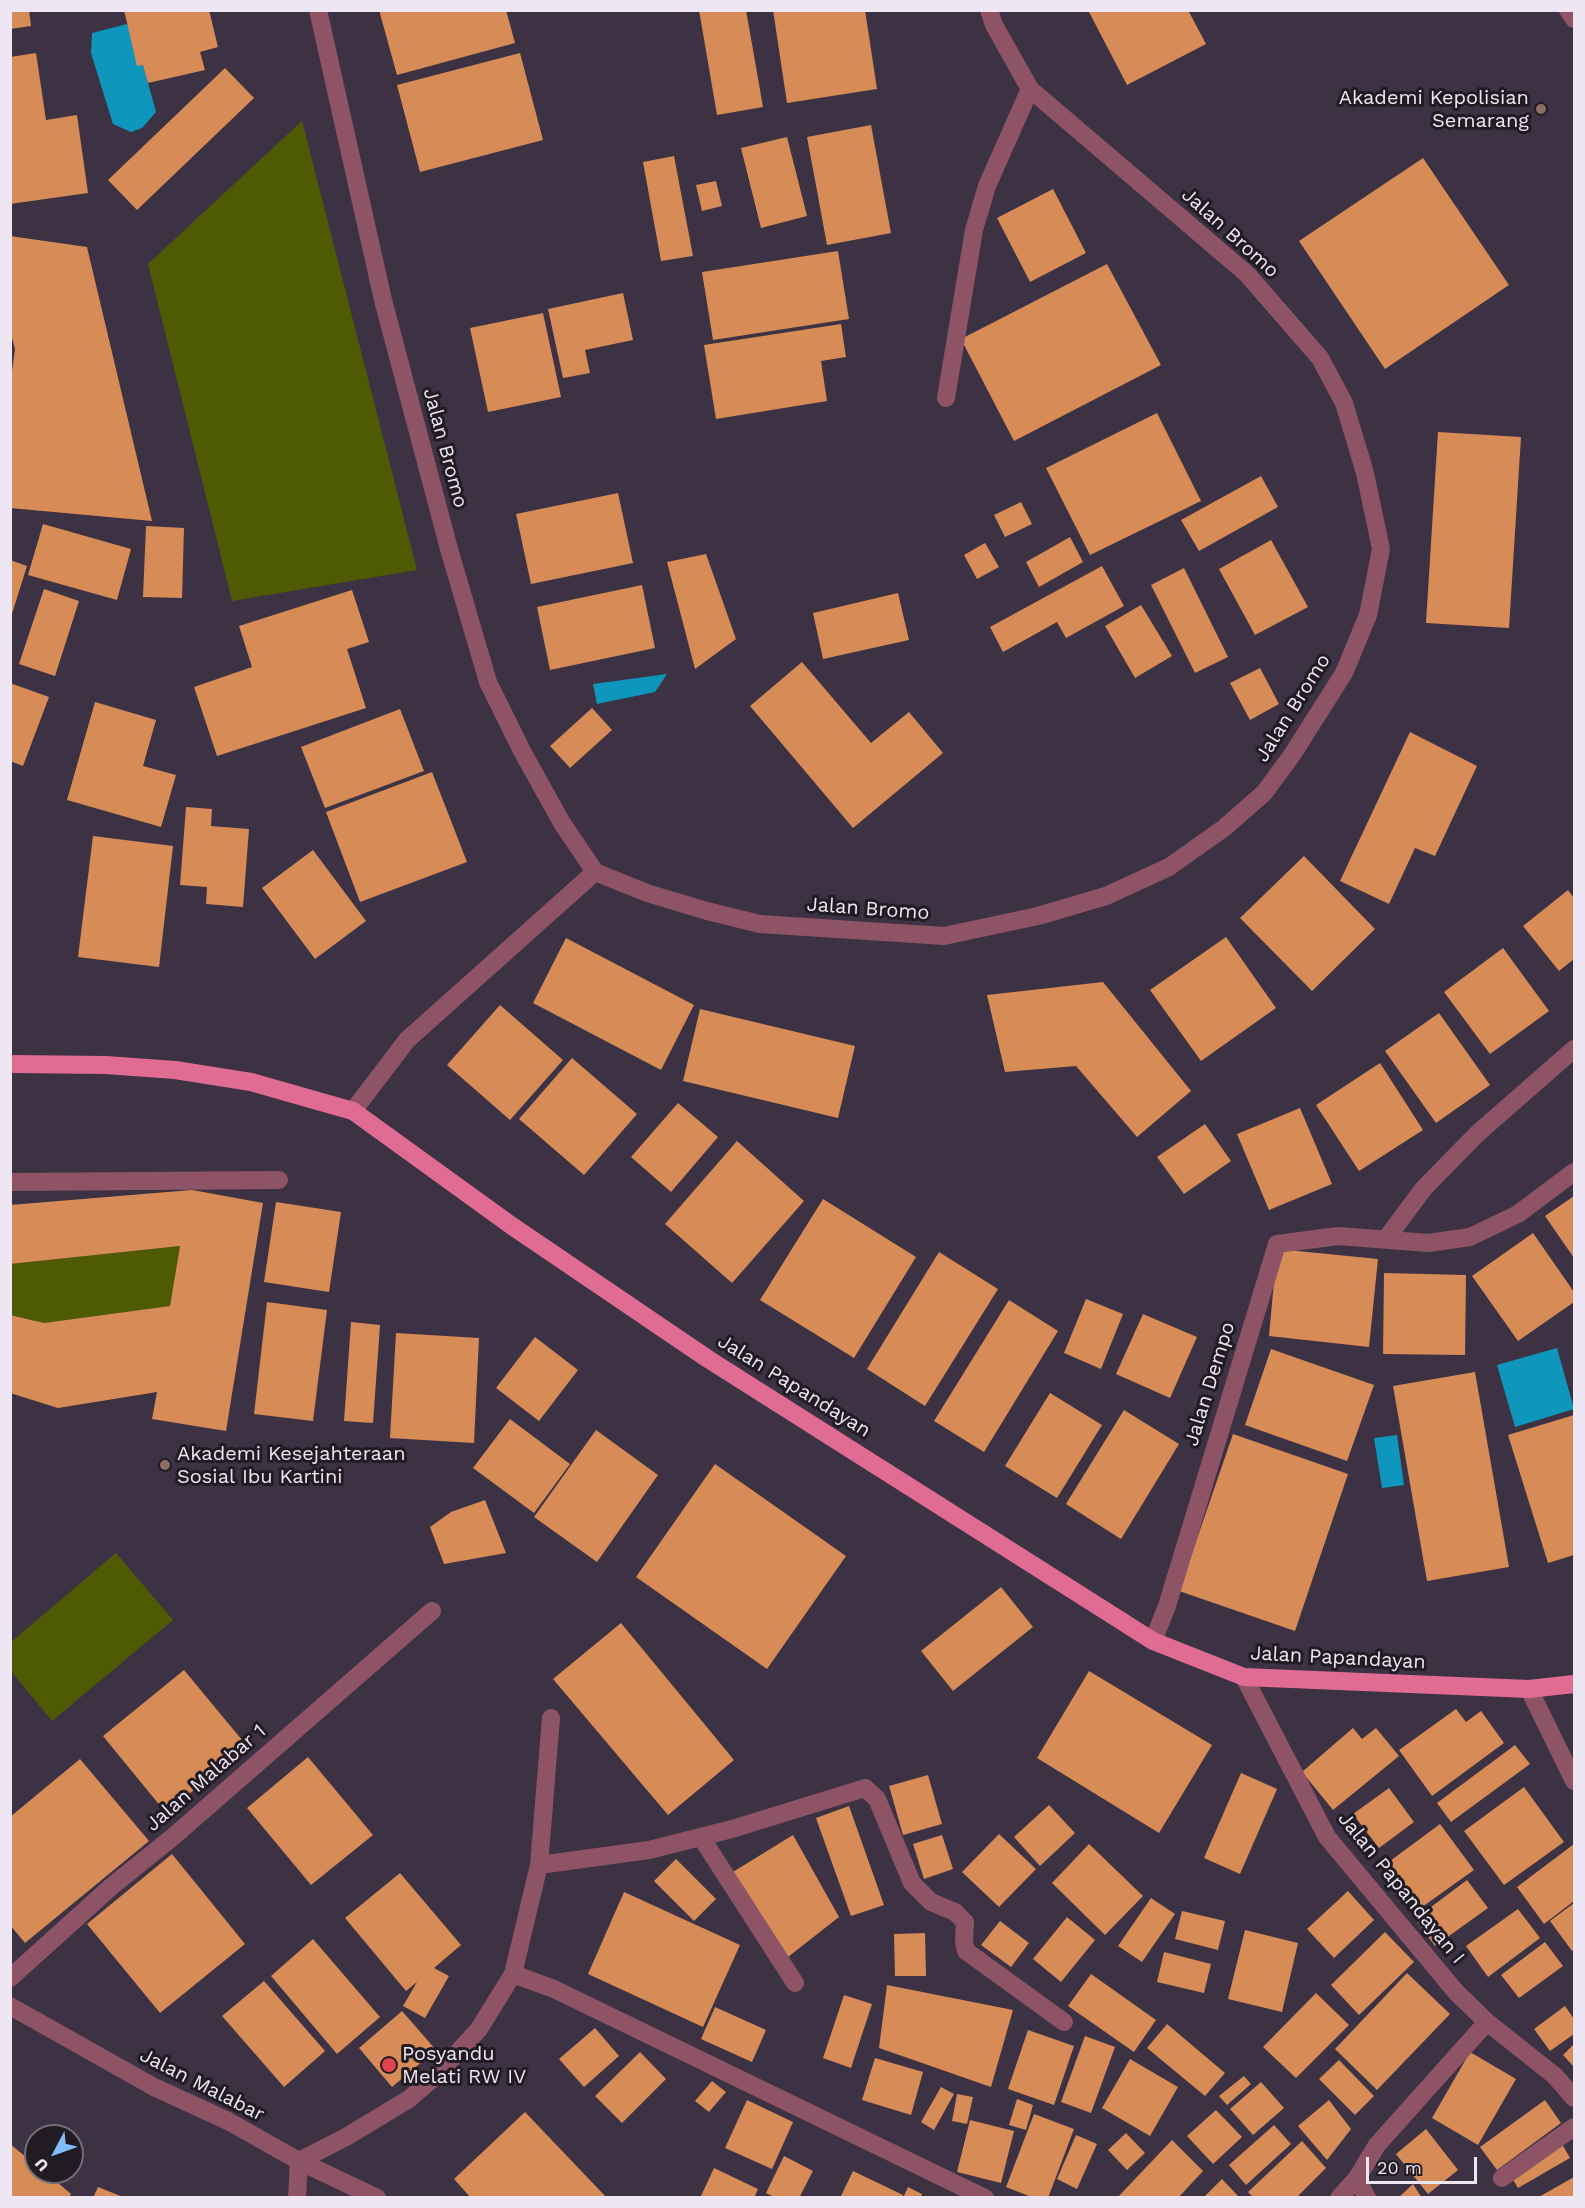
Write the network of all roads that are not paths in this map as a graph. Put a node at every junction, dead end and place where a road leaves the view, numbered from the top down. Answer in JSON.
{"nodes":[{"id":1,"x":318,"y":10,"type":"edge"},
{"id":2,"x":989,"y":10,"type":"edge"},
{"id":3,"x":1568,"y":10,"type":"edge"},
{"id":4,"x":1575,"y":19,"type":"edge"},
{"id":5,"x":1030,"y":89,"type":"junction"},
{"id":6,"x":946,"y":398,"type":"dead end"},
{"id":7,"x":595,"y":872,"type":"junction"},
{"id":8,"x":1575,"y":1049,"type":"edge"},
{"id":9,"x":10,"y":1064,"type":"edge"},
{"id":10,"x":353,"y":1111,"type":"junction"},
{"id":11,"x":1575,"y":1173,"type":"edge"},
{"id":12,"x":279,"y":1180,"type":"dead end"},
{"id":13,"x":10,"y":1182,"type":"edge"},
{"id":14,"x":1386,"y":1239,"type":"junction"},
{"id":15,"x":432,"y":1611,"type":"dead end"},
{"id":16,"x":1154,"y":1641,"type":"junction"},
{"id":17,"x":1244,"y":1677,"type":"junction"},
{"id":18,"x":1575,"y":1684,"type":"edge"},
{"id":19,"x":1529,"y":1689,"type":"junction"},
{"id":20,"x":551,"y":1718,"type":"dead end"},
{"id":21,"x":1575,"y":1781,"type":"edge"},
{"id":22,"x":701,"y":1837,"type":"junction"},
{"id":23,"x":539,"y":1865,"type":"junction"},
{"id":24,"x":513,"y":1974,"type":"junction"},
{"id":25,"x":10,"y":1978,"type":"edge"},
{"id":26,"x":795,"y":1983,"type":"dead end"},
{"id":27,"x":10,"y":2006,"type":"edge"},
{"id":28,"x":1064,"y":2022,"type":"dead end"},
{"id":29,"x":1487,"y":2022,"type":"junction"},
{"id":30,"x":1575,"y":2098,"type":"edge"},
{"id":31,"x":1575,"y":2127,"type":"edge"},
{"id":32,"x":298,"y":2161,"type":"junction"},
{"id":33,"x":1358,"y":2178,"type":"junction"},
{"id":34,"x":1502,"y":2178,"type":"dead end"},
{"id":35,"x":297,"y":2198,"type":"edge"},
{"id":36,"x":377,"y":2198,"type":"edge"},
{"id":37,"x":985,"y":2198,"type":"edge"},
{"id":38,"x":1340,"y":2198,"type":"edge"},
{"id":39,"x":1368,"y":2198,"type":"edge"}],
"edges":[{"from":1,"to":7,"type":"street","name":"Jalan Bromo"},
{"from":2,"to":5,"type":"street","name":"Jalan Bromo"},
{"from":3,"to":4,"type":"street"},
{"from":5,"to":6,"type":"street"},
{"from":5,"to":7,"type":"street","name":"Jalan Bromo"},
{"from":7,"to":10,"type":"street"},
{"from":8,"to":14,"type":"street"},
{"from":9,"to":10,"type":"main road","name":"Jalan Papandayan"},
{"from":10,"to":16,"type":"main road","name":"Jalan Papandayan"},
{"from":11,"to":14,"type":"street","name":"Jalan Dempo"},
{"from":12,"to":13,"type":"street"},
{"from":14,"to":16,"type":"street","name":"Jalan Dempo"},
{"from":15,"to":25,"type":"street","name":"Jalan Malabar 1"},
{"from":16,"to":17,"type":"main road","name":"Jalan Papandayan"},
{"from":17,"to":19,"type":"main road","name":"Jalan Papandayan"},
{"from":17,"to":29,"type":"street","name":"Jalan Papandayan I"},
{"from":18,"to":19,"type":"main road","name":"Jalan Papandayan"},
{"from":19,"to":21,"type":"street"},
{"from":20,"to":23,"type":"street"},
{"from":22,"to":23,"type":"street"},
{"from":22,"to":26,"type":"street"},
{"from":22,"to":28,"type":"street"},
{"from":23,"to":24,"type":"street"},
{"from":24,"to":32,"type":"street"},
{"from":24,"to":37,"type":"street"},
{"from":27,"to":32,"type":"street","name":"Jalan Malabar"},
{"from":29,"to":30,"type":"street","name":"Jalan Papandayan I"},
{"from":29,"to":33,"type":"street"},
{"from":31,"to":34,"type":"street"},
{"from":32,"to":35,"type":"street"},
{"from":32,"to":36,"type":"street","name":"Jalan Malabar"},
{"from":33,"to":38,"type":"street"},
{"from":33,"to":39,"type":"street"}]}
